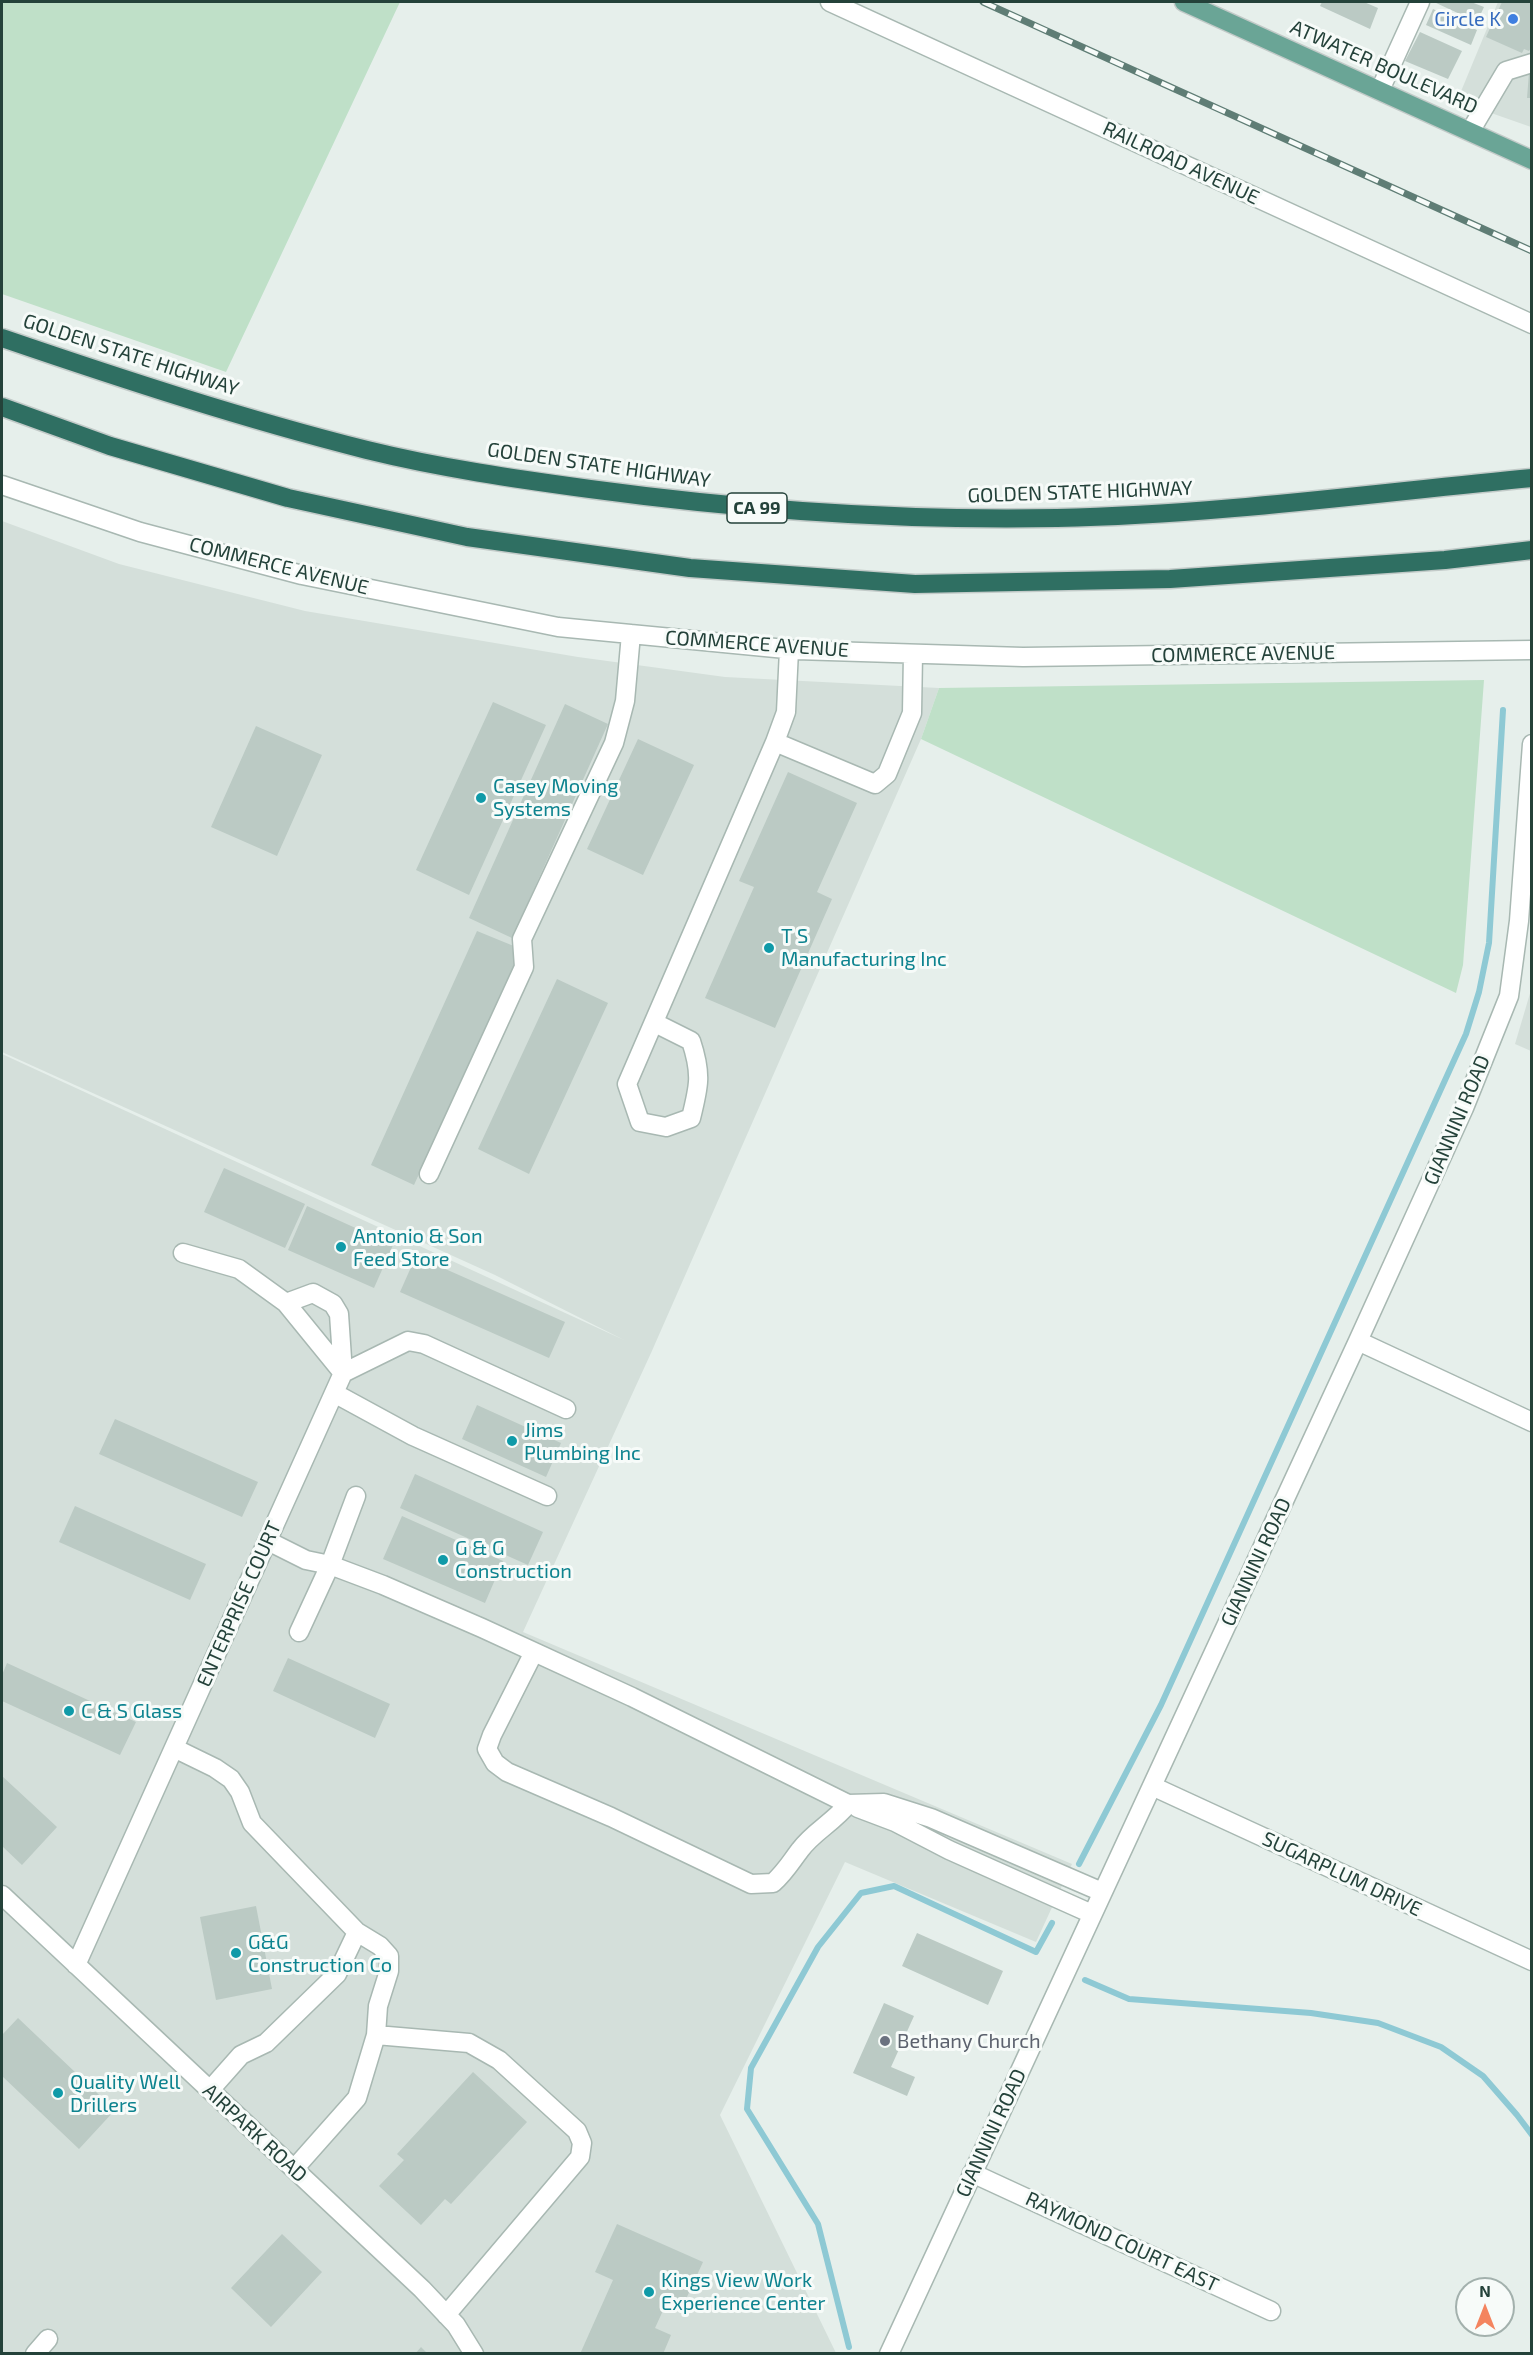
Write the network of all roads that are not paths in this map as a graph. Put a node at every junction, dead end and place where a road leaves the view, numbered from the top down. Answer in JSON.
{"nodes":[{"id":1,"x":830,"y":2,"type":"edge"},
{"id":2,"x":1420,"y":2,"type":"edge"},
{"id":3,"x":1192,"y":3,"type":"edge"},
{"id":4,"x":1532,"y":63,"type":"edge"},
{"id":5,"x":1380,"y":90,"type":"junction"},
{"id":6,"x":1471,"y":130,"type":"junction"},
{"id":7,"x":1532,"y":160,"type":"edge"},
{"id":8,"x":1532,"y":324,"type":"edge"},
{"id":9,"x":2,"y":338,"type":"edge"},
{"id":10,"x":2,"y":407,"type":"edge"},
{"id":11,"x":1532,"y":478,"type":"edge"},
{"id":12,"x":2,"y":485,"type":"edge"},
{"id":13,"x":1532,"y":550,"type":"edge"},
{"id":14,"x":630,"y":634,"type":"junction"},
{"id":15,"x":789,"y":650,"type":"junction"},
{"id":16,"x":1532,"y":650,"type":"edge"},
{"id":17,"x":913,"y":654,"type":"junction"},
{"id":18,"x":775,"y":742,"type":"junction"},
{"id":19,"x":1532,"y":744,"type":"edge"},
{"id":20,"x":1531,"y":767,"type":"edge"},
{"id":21,"x":655,"y":1023,"type":"junction"},
{"id":22,"x":429,"y":1174,"type":"dead end"},
{"id":23,"x":183,"y":1253,"type":"dead end"},
{"id":24,"x":286,"y":1303,"type":"junction"},
{"id":25,"x":1358,"y":1341,"type":"junction"},
{"id":26,"x":343,"y":1373,"type":"junction"},
{"id":27,"x":334,"y":1394,"type":"junction"},
{"id":28,"x":566,"y":1409,"type":"dead end"},
{"id":29,"x":1532,"y":1422,"type":"edge"},
{"id":30,"x":356,"y":1496,"type":"dead end"},
{"id":31,"x":547,"y":1496,"type":"dead end"},
{"id":32,"x":268,"y":1541,"type":"junction"},
{"id":33,"x":330,"y":1565,"type":"junction"},
{"id":34,"x":298,"y":1632,"type":"dead end"},
{"id":35,"x":534,"y":1652,"type":"junction"},
{"id":36,"x":174,"y":1748,"type":"junction"},
{"id":37,"x":1152,"y":1786,"type":"junction"},
{"id":38,"x":848,"y":1804,"type":"junction"},
{"id":39,"x":1102,"y":1892,"type":"junction"},
{"id":40,"x":2,"y":1895,"type":"edge"},
{"id":41,"x":1092,"y":1914,"type":"junction"},
{"id":42,"x":357,"y":1932,"type":"junction"},
{"id":43,"x":1532,"y":1961,"type":"edge"},
{"id":44,"x":76,"y":1965,"type":"junction"},
{"id":45,"x":376,"y":2035,"type":"junction"},
{"id":46,"x":210,"y":2090,"type":"junction"},
{"id":47,"x":294,"y":2169,"type":"junction"},
{"id":48,"x":972,"y":2173,"type":"junction"},
{"id":49,"x":1271,"y":2312,"type":"dead end"},
{"id":50,"x":446,"y":2314,"type":"junction"},
{"id":51,"x":48,"y":2339,"type":"dead end"},
{"id":52,"x":35,"y":2354,"type":"edge"},
{"id":53,"x":474,"y":2354,"type":"edge"},
{"id":54,"x":889,"y":2354,"type":"edge"}],
"edges":[{"from":1,"to":8,"type":"street","name":"RAILROAD AVENUE"},
{"from":2,"to":5,"type":"street"},
{"from":3,"to":5,"type":"main road","name":"ATWATER BOULEVARD"},
{"from":4,"to":6,"type":"street"},
{"from":5,"to":6,"type":"main road","name":"ATWATER BOULEVARD"},
{"from":6,"to":7,"type":"main road","name":"ATWATER BOULEVARD"},
{"from":9,"to":11,"type":"highway","name":"GOLDEN STATE HIGHWAY","number":"CA 99"},
{"from":10,"to":13,"type":"highway"},
{"from":12,"to":14,"type":"street","name":"COMMERCE AVENUE"},
{"from":14,"to":15,"type":"street","name":"COMMERCE AVENUE"},
{"from":14,"to":22,"type":"street"},
{"from":15,"to":17,"type":"street","name":"COMMERCE AVENUE"},
{"from":15,"to":18,"type":"street"},
{"from":16,"to":17,"type":"street","name":"COMMERCE AVENUE"},
{"from":17,"to":18,"type":"street"},
{"from":18,"to":21,"type":"street"},
{"from":19,"to":20,"type":"street","name":"GIANNINI ROAD"},
{"from":20,"to":25,"type":"street","name":"GIANNINI ROAD"},
{"from":21,"to":21,"type":"street"},
{"from":23,"to":24,"type":"street"},
{"from":24,"to":26,"type":"street"},
{"from":24,"to":26,"type":"street"},
{"from":25,"to":29,"type":"street"},
{"from":25,"to":37,"type":"street","name":"GIANNINI ROAD"},
{"from":26,"to":27,"type":"street","name":"ENTERPRISE COURT"},
{"from":26,"to":28,"type":"street"},
{"from":27,"to":31,"type":"street"},
{"from":27,"to":32,"type":"street","name":"ENTERPRISE COURT"},
{"from":30,"to":33,"type":"street"},
{"from":32,"to":33,"type":"street"},
{"from":32,"to":36,"type":"street","name":"ENTERPRISE COURT"},
{"from":33,"to":34,"type":"street"},
{"from":33,"to":35,"type":"street"},
{"from":35,"to":38,"type":"street"},
{"from":35,"to":38,"type":"street"},
{"from":36,"to":42,"type":"street"},
{"from":36,"to":44,"type":"street","name":"ENTERPRISE COURT"},
{"from":37,"to":39,"type":"street","name":"GIANNINI ROAD"},
{"from":37,"to":43,"type":"street","name":"SUGARPLUM DRIVE"},
{"from":38,"to":39,"type":"street"},
{"from":38,"to":41,"type":"street"},
{"from":39,"to":41,"type":"street","name":"GIANNINI ROAD"},
{"from":40,"to":44,"type":"street","name":"AIRPARK ROAD"},
{"from":41,"to":48,"type":"street","name":"GIANNINI ROAD"},
{"from":42,"to":45,"type":"street"},
{"from":42,"to":46,"type":"street"},
{"from":44,"to":46,"type":"street","name":"AIRPARK ROAD"},
{"from":45,"to":47,"type":"street"},
{"from":45,"to":50,"type":"street"},
{"from":46,"to":47,"type":"street","name":"AIRPARK ROAD"},
{"from":47,"to":50,"type":"street","name":"AIRPARK ROAD"},
{"from":48,"to":49,"type":"street","name":"RAYMOND COURT EAST"},
{"from":48,"to":54,"type":"street","name":"GIANNINI ROAD"},
{"from":50,"to":53,"type":"street","name":"AIRPARK ROAD"},
{"from":51,"to":52,"type":"street"}]}
